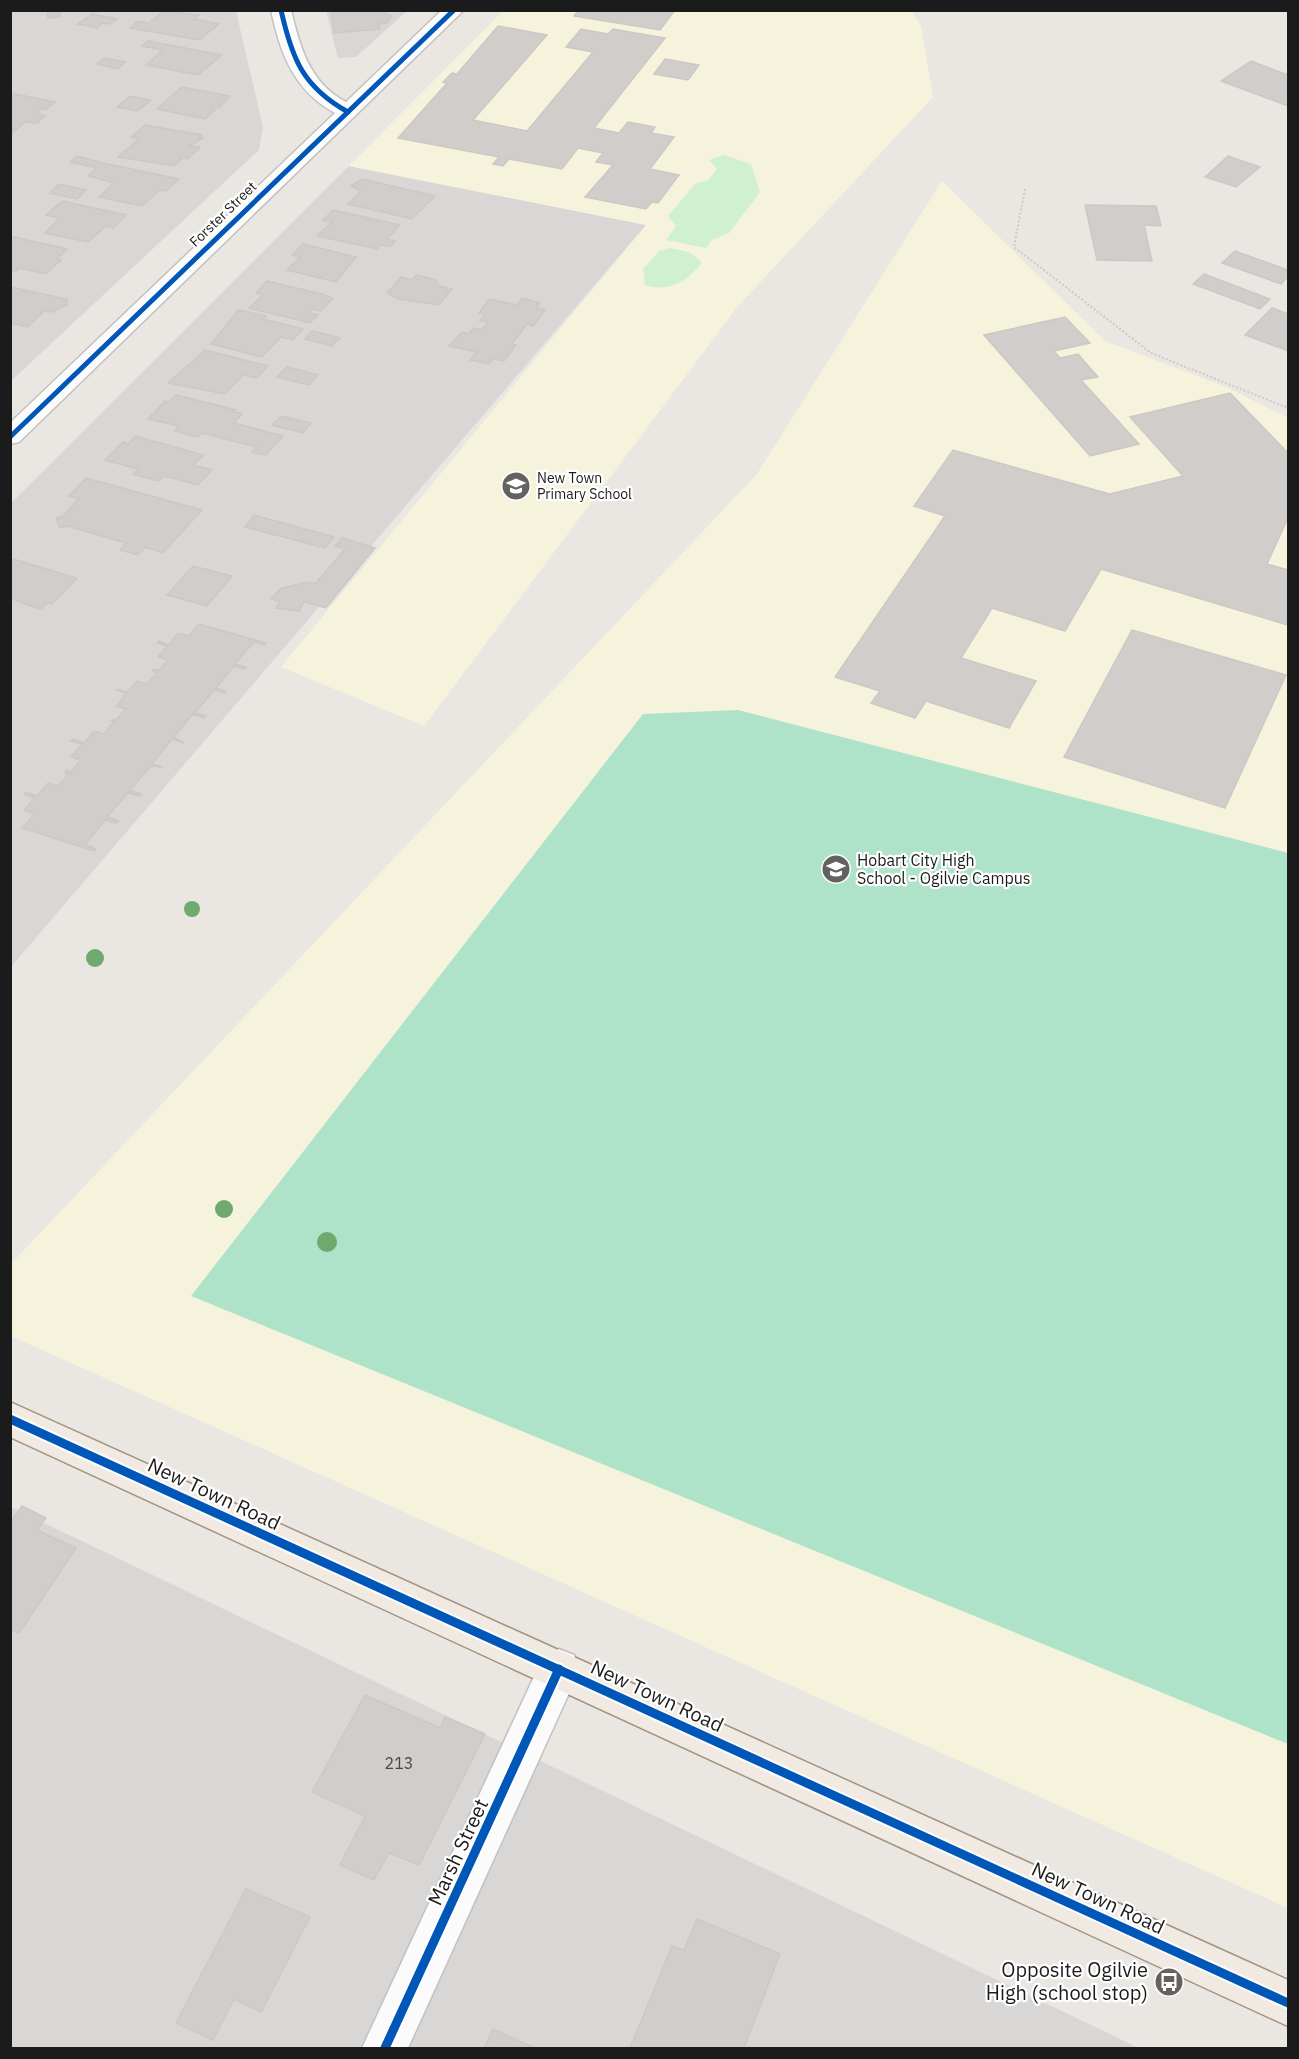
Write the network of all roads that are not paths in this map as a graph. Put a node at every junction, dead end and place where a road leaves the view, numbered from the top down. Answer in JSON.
{"nodes":[{"id":1,"x":280,"y":10,"type":"edge"},
{"id":2,"x":454,"y":10,"type":"edge"},
{"id":3,"x":348,"y":112,"type":"junction"},
{"id":4,"x":10,"y":437,"type":"edge"},
{"id":5,"x":10,"y":1419,"type":"edge"},
{"id":6,"x":559,"y":1669,"type":"junction"},
{"id":7,"x":1288,"y":2003,"type":"edge"},
{"id":8,"x":386,"y":2049,"type":"edge"}],
"edges":[{"from":1,"to":3,"type":"street"},
{"from":2,"to":3,"type":"street","name":"Forster Street"},
{"from":3,"to":4,"type":"street","name":"Forster Street"},
{"from":5,"to":6,"type":"main road","name":"New Town Road"},
{"from":6,"to":7,"type":"main road","name":"New Town Road"},
{"from":6,"to":8,"type":"street","name":"Marsh Street"}]}
